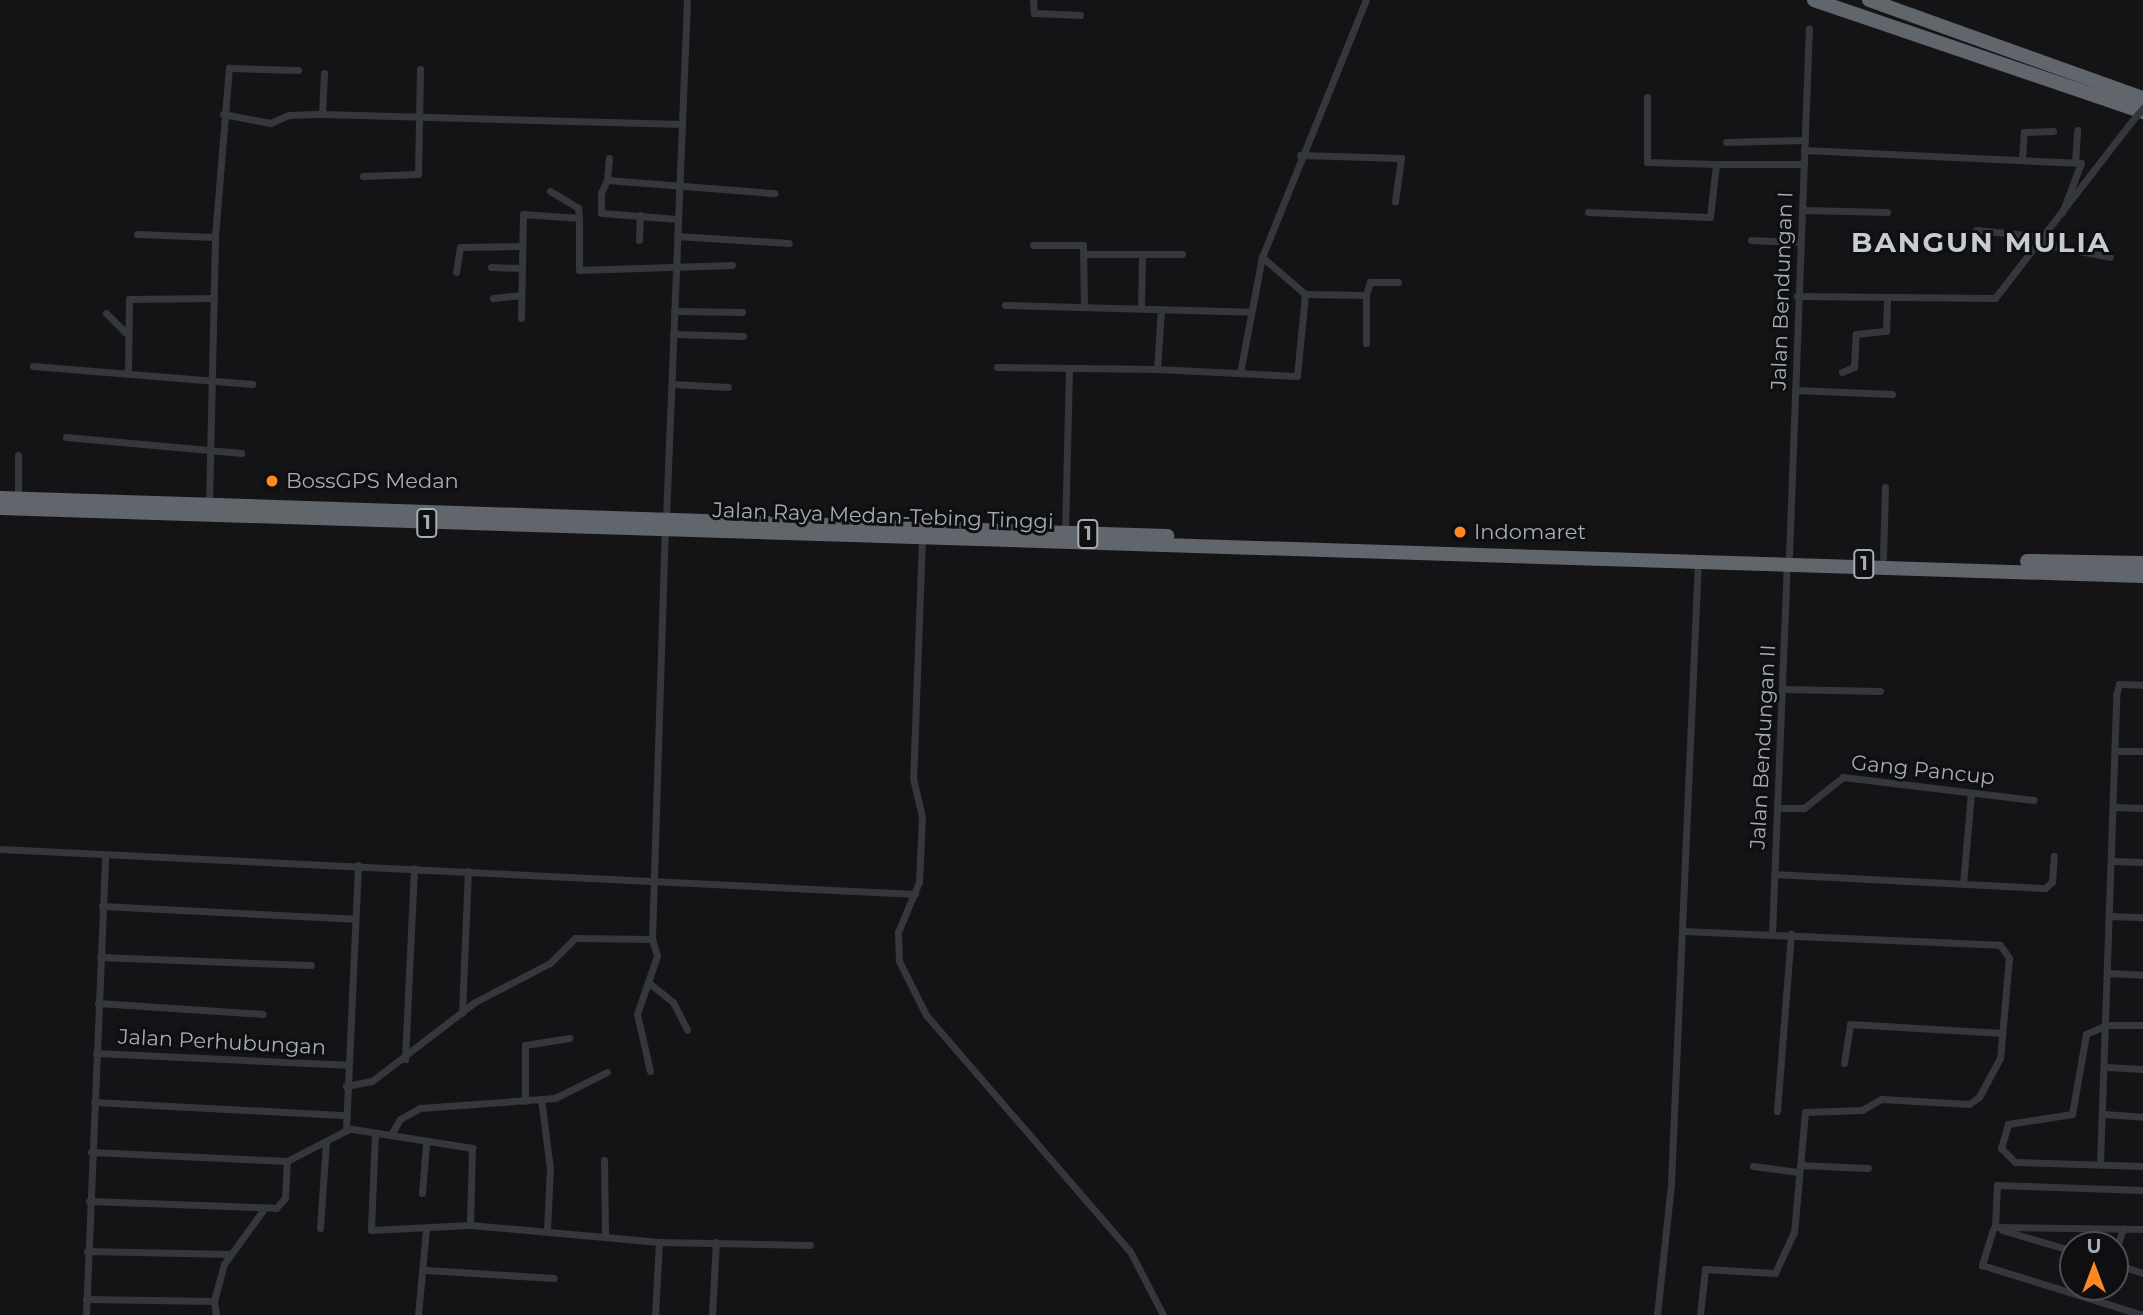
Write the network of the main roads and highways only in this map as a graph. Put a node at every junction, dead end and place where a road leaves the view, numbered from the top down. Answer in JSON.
{"nodes":[{"id":1,"x":1814,"y":0,"type":"edge"},
{"id":2,"x":1869,"y":0,"type":"edge"},
{"id":3,"x":2143,"y":98,"type":"edge"},
{"id":4,"x":2143,"y":110,"type":"edge"},
{"id":5,"x":0,"y":498,"type":"edge"},
{"id":6,"x":0,"y":508,"type":"edge"},
{"id":7,"x":665,"y":524,"type":"junction"},
{"id":8,"x":922,"y":533,"type":"junction"},
{"id":9,"x":1788,"y":558,"type":"junction"},
{"id":10,"x":2143,"y":564,"type":"edge"},
{"id":11,"x":2143,"y":576,"type":"edge"}],
"edges":[{"from":1,"to":4,"type":"highway"},
{"from":2,"to":3,"type":"highway"},
{"from":5,"to":7,"type":"highway","name":"Jalan Raya Medan-Tebing Tinggi","number":"1"},
{"from":6,"to":7,"type":"highway","name":"Jalan Raya Medan-Tebing Tinggi","number":"1"},
{"from":7,"to":8,"type":"highway","name":"Jalan Raya Medan-Tebing Tinggi","number":"1"},
{"from":8,"to":9,"type":"highway","name":"Jalan Raya Medan-Tebing Tinggi","number":"1"},
{"from":8,"to":9,"type":"highway","name":"Jalan Raya Medan-Tebing Tinggi","number":"1"},
{"from":9,"to":10,"type":"highway","name":"Jalan Raya Medan-Tebing Tinggi","number":"1"},
{"from":9,"to":11,"type":"highway","name":"Jalan Raya Medan-Tebing Tinggi","number":"1"}]}
